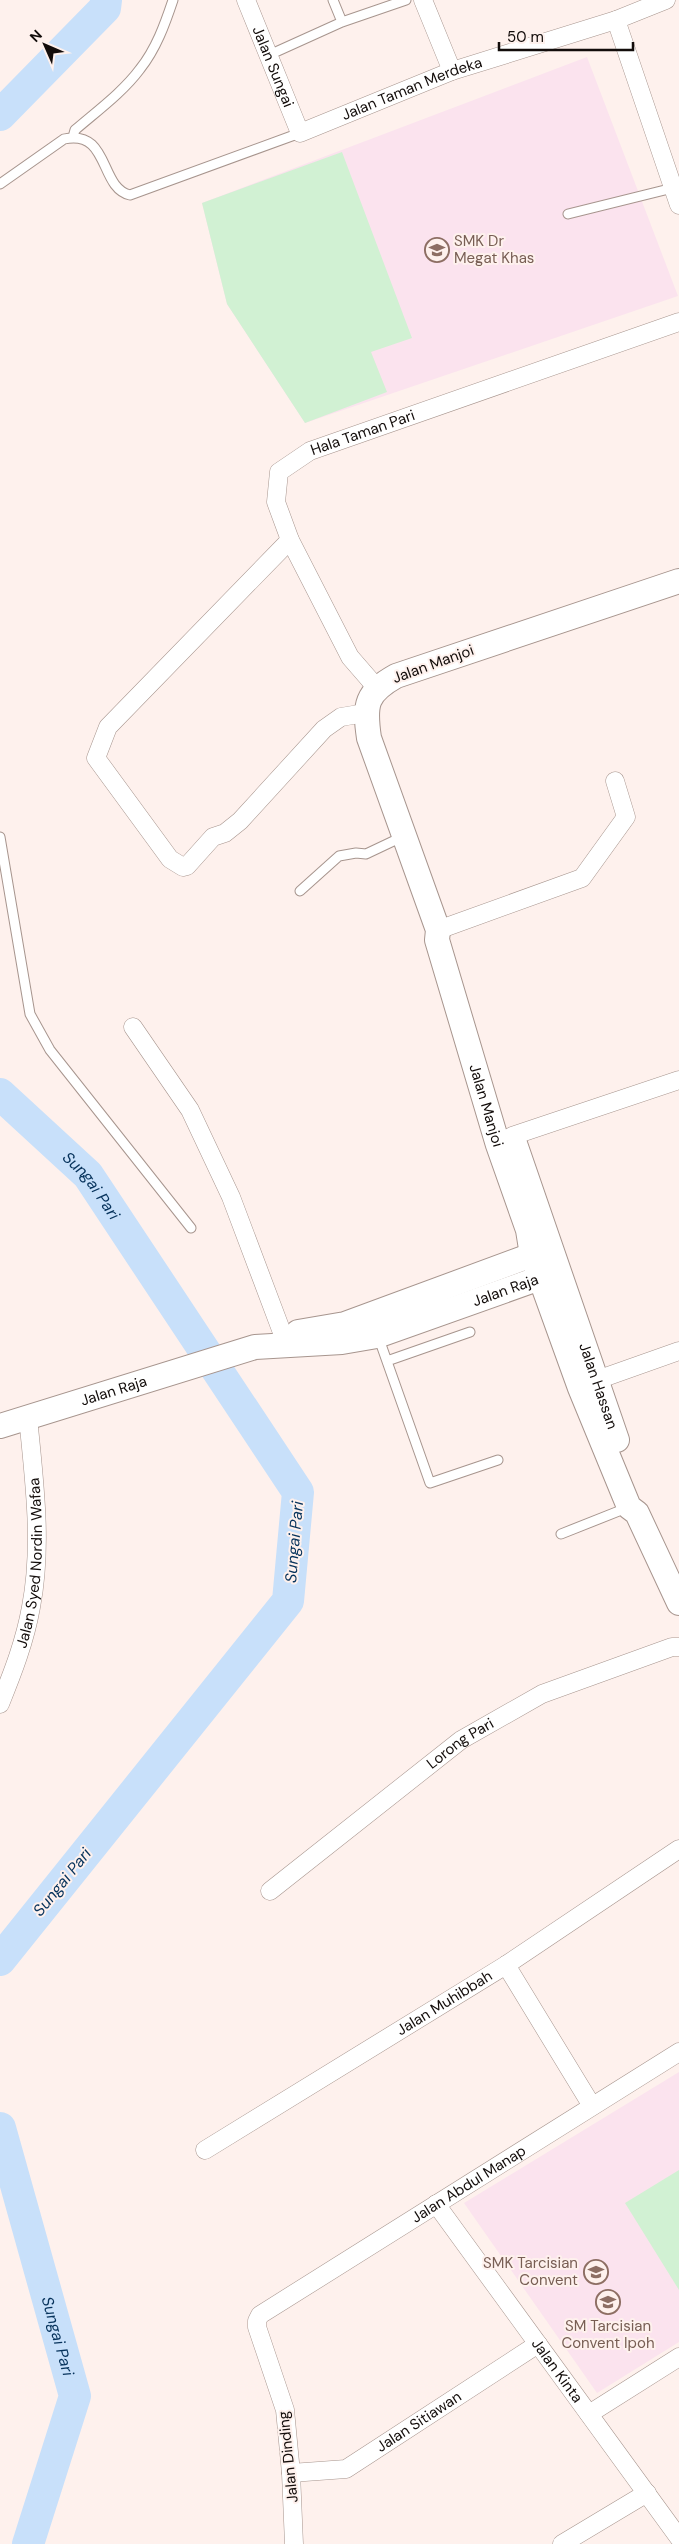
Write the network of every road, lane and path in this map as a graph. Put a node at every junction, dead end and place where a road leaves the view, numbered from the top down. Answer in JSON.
{"nodes":[{"id":1,"x":173,"y":0,"type":"edge"},
{"id":2,"x":246,"y":0,"type":"edge"},
{"id":3,"x":333,"y":0,"type":"edge"},
{"id":4,"x":406,"y":0,"type":"edge"},
{"id":5,"x":423,"y":0,"type":"edge"},
{"id":6,"x":660,"y":1,"type":"edge"},
{"id":7,"x":616,"y":20,"type":"junction"},
{"id":8,"x":342,"y":22,"type":"junction"},
{"id":9,"x":269,"y":55,"type":"junction"},
{"id":10,"x":452,"y":70,"type":"junction"},
{"id":11,"x":300,"y":133,"type":"junction"},
{"id":12,"x":73,"y":138,"type":"junction"},
{"id":13,"x":0,"y":184,"type":"edge"},
{"id":14,"x":673,"y":188,"type":"junction"},
{"id":15,"x":679,"y":205,"type":"edge"},
{"id":16,"x":568,"y":214,"type":"dead end"},
{"id":17,"x":679,"y":322,"type":"edge"},
{"id":18,"x":290,"y":540,"type":"junction"},
{"id":19,"x":679,"y":581,"type":"edge"},
{"id":20,"x":376,"y":687,"type":"junction"},
{"id":21,"x":365,"y":713,"type":"junction"},
{"id":22,"x":614,"y":781,"type":"dead end"},
{"id":23,"x":404,"y":836,"type":"junction"},
{"id":24,"x":0,"y":837,"type":"edge"},
{"id":25,"x":300,"y":891,"type":"dead end"},
{"id":26,"x":438,"y":930,"type":"junction"},
{"id":27,"x":134,"y":1027,"type":"dead end"},
{"id":28,"x":679,"y":1080,"type":"edge"},
{"id":29,"x":512,"y":1136,"type":"junction"},
{"id":30,"x":191,"y":1228,"type":"dead end"},
{"id":31,"x":532,"y":1255,"type":"junction"},
{"id":32,"x":556,"y":1259,"type":"junction"},
{"id":33,"x":540,"y":1278,"type":"junction"},
{"id":34,"x":470,"y":1332,"type":"dead end"},
{"id":35,"x":283,"y":1335,"type":"junction"},
{"id":36,"x":378,"y":1336,"type":"junction"},
{"id":37,"x":255,"y":1347,"type":"junction"},
{"id":38,"x":679,"y":1351,"type":"edge"},
{"id":39,"x":387,"y":1361,"type":"junction"},
{"id":40,"x":589,"y":1384,"type":"junction"},
{"id":41,"x":28,"y":1417,"type":"junction"},
{"id":42,"x":0,"y":1426,"type":"edge"},
{"id":43,"x":498,"y":1460,"type":"dead end"},
{"id":44,"x":633,"y":1510,"type":"junction"},
{"id":45,"x":561,"y":1534,"type":"dead end"},
{"id":46,"x":679,"y":1603,"type":"edge"},
{"id":47,"x":679,"y":1646,"type":"edge"},
{"id":48,"x":0,"y":1704,"type":"edge"},
{"id":49,"x":679,"y":1849,"type":"edge"},
{"id":50,"x":270,"y":1892,"type":"dead end"},
{"id":51,"x":506,"y":1965,"type":"junction"},
{"id":52,"x":679,"y":2052,"type":"edge"},
{"id":53,"x":592,"y":2106,"type":"junction"},
{"id":54,"x":205,"y":2150,"type":"dead end"},
{"id":55,"x":436,"y":2204,"type":"junction"},
{"id":56,"x":260,"y":2315,"type":"joint"},
{"id":57,"x":538,"y":2344,"type":"junction"},
{"id":58,"x":679,"y":2357,"type":"edge"},
{"id":59,"x":589,"y":2414,"type":"junction"},
{"id":60,"x":291,"y":2473,"type":"junction"},
{"id":61,"x":646,"y":2493,"type":"junction"},
{"id":62,"x":679,"y":2538,"type":"edge"},
{"id":63,"x":294,"y":2544,"type":"edge"},
{"id":64,"x":562,"y":2544,"type":"edge"}],
"edges":[{"from":1,"to":12,"type":"lane"},
{"from":2,"to":9,"type":"street","name":"Jalan Sungai"},
{"from":3,"to":8,"type":"lane"},
{"from":4,"to":8,"type":"lane"},
{"from":5,"to":10,"type":"street"},
{"from":6,"to":7,"type":"street","name":"Jalan Taman Merdeka"},
{"from":7,"to":10,"type":"street","name":"Jalan Taman Merdeka"},
{"from":7,"to":14,"type":"street"},
{"from":8,"to":9,"type":"lane"},
{"from":9,"to":11,"type":"street","name":"Jalan Sungai"},
{"from":10,"to":11,"type":"street","name":"Jalan Taman Merdeka"},
{"from":11,"to":12,"type":"lane"},
{"from":12,"to":13,"type":"lane"},
{"from":14,"to":15,"type":"street"},
{"from":14,"to":16,"type":"lane"},
{"from":17,"to":18,"type":"street","name":"Hala Taman Pari"},
{"from":18,"to":20,"type":"street","name":"Hala Taman Pari"},
{"from":18,"to":21,"type":"street"},
{"from":19,"to":20,"type":"street","name":"Jalan Manjoi"},
{"from":20,"to":21,"type":"street","name":"Jalan Manjoi"},
{"from":21,"to":23,"type":"street","name":"Jalan Manjoi"},
{"from":22,"to":26,"type":"street"},
{"from":23,"to":25,"type":"lane"},
{"from":23,"to":26,"type":"street","name":"Jalan Manjoi"},
{"from":24,"to":30,"type":"lane"},
{"from":26,"to":29,"type":"street","name":"Jalan Manjoi"},
{"from":26,"to":31,"type":"street","name":"Jalan Manjoi"},
{"from":27,"to":35,"type":"street"},
{"from":28,"to":29,"type":"street"},
{"from":29,"to":32,"type":"street","name":"Jalan Manjoi"},
{"from":31,"to":32,"type":"street","name":"Jalan Raja"},
{"from":31,"to":33,"type":"street","name":"Jalan Manjoi"},
{"from":31,"to":35,"type":"street","name":"Jalan Raja"},
{"from":32,"to":33,"type":"street","name":"Jalan Raja"},
{"from":32,"to":40,"type":"street","name":"Jalan Hassan"},
{"from":33,"to":36,"type":"street","name":"Jalan Raja"},
{"from":33,"to":40,"type":"street","name":"Jalan Hassan"},
{"from":34,"to":39,"type":"lane"},
{"from":35,"to":37,"type":"street","name":"Jalan Raja"},
{"from":36,"to":37,"type":"street","name":"Jalan Raja"},
{"from":36,"to":39,"type":"lane"},
{"from":37,"to":41,"type":"street","name":"Jalan Raja"},
{"from":38,"to":40,"type":"street"},
{"from":39,"to":43,"type":"lane"},
{"from":40,"to":44,"type":"street","name":"Jalan Hassan"},
{"from":41,"to":42,"type":"street","name":"Jalan Raja"},
{"from":41,"to":48,"type":"street","name":"Jalan Syed Nordin Wafaa"},
{"from":44,"to":45,"type":"lane"},
{"from":44,"to":46,"type":"street","name":"Jalan Hassan"},
{"from":47,"to":50,"type":"street","name":"Lorong Pari"},
{"from":49,"to":51,"type":"street","name":"Jalan Muhibbah"},
{"from":51,"to":53,"type":"street"},
{"from":51,"to":54,"type":"street","name":"Jalan Muhibbah"},
{"from":52,"to":53,"type":"street","name":"Jalan Abdul Manap"},
{"from":53,"to":55,"type":"street","name":"Jalan Abdul Manap"},
{"from":55,"to":56,"type":"street","name":"Jalan Abdul Manap"},
{"from":55,"to":57,"type":"street","name":"Jalan Kinta"},
{"from":56,"to":60,"type":"street","name":"Jalan Dinding"},
{"from":57,"to":59,"type":"street","name":"Jalan Kinta"},
{"from":57,"to":60,"type":"street","name":"Jalan Sitiawan"},
{"from":58,"to":59,"type":"street"},
{"from":59,"to":61,"type":"street","name":"Jalan Kinta"},
{"from":60,"to":63,"type":"street","name":"Jalan Dinding"},
{"from":61,"to":62,"type":"street","name":"Jalan Kinta"},
{"from":61,"to":64,"type":"street"}]}
